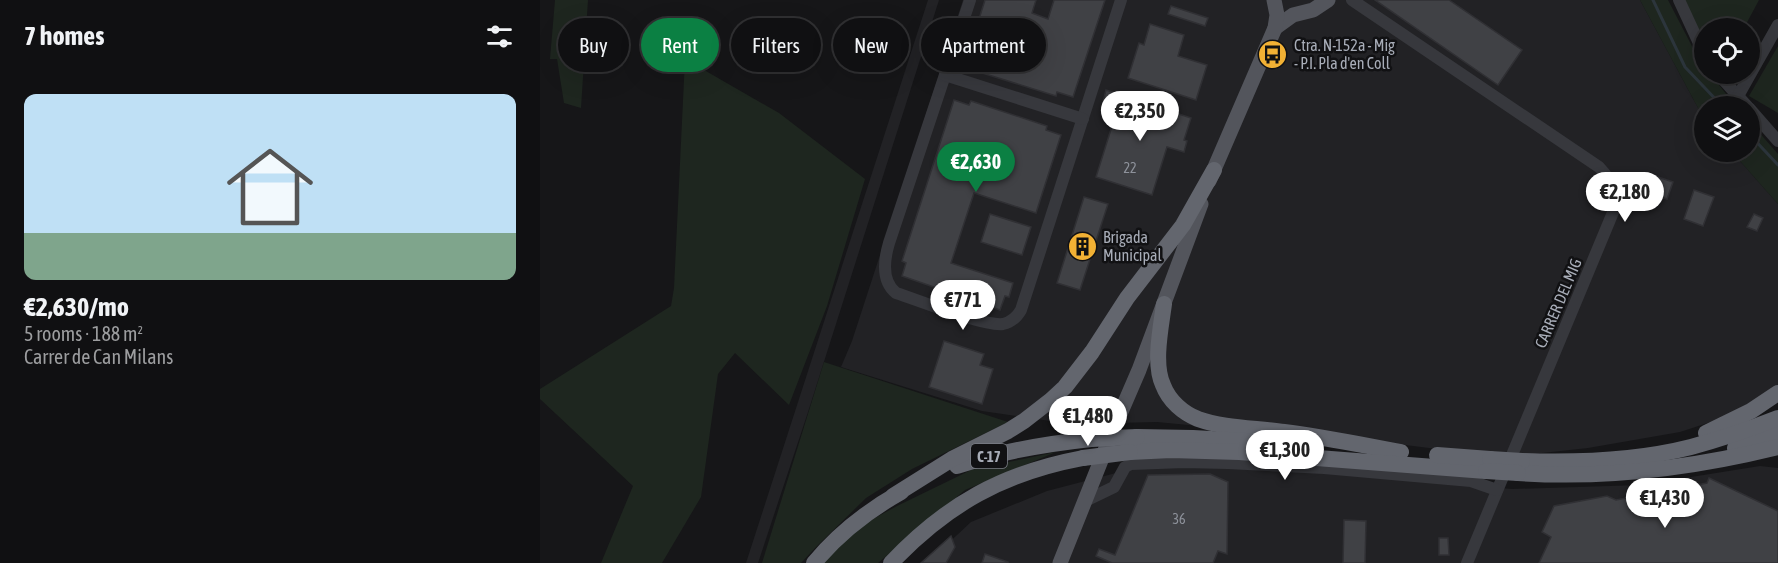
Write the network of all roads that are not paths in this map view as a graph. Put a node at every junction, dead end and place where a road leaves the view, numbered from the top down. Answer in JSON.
{"nodes":[{"id":1,"x":970,"y":0,"type":"edge"},
{"id":2,"x":1121,"y":0,"type":"edge"},
{"id":3,"x":1274,"y":0,"type":"edge"},
{"id":4,"x":1328,"y":0,"type":"edge"},
{"id":5,"x":1352,"y":0,"type":"edge"},
{"id":6,"x":1679,"y":0,"type":"edge"},
{"id":7,"x":1300,"y":12,"type":"junction"},
{"id":8,"x":1778,"y":25,"type":"edge"},
{"id":9,"x":1275,"y":28,"type":"junction"},
{"id":10,"x":1694,"y":32,"type":"edge"},
{"id":11,"x":945,"y":75,"type":"junction"},
{"id":12,"x":1727,"y":84,"type":"edge"},
{"id":13,"x":1738,"y":96,"type":"joint"},
{"id":14,"x":1083,"y":119,"type":"junction"},
{"id":15,"x":1760,"y":121,"type":"edge"},
{"id":16,"x":1778,"y":141,"type":"edge"},
{"id":17,"x":1214,"y":170,"type":"junction"},
{"id":18,"x":1164,"y":304,"type":"junction"},
{"id":19,"x":1778,"y":393,"type":"edge"},
{"id":20,"x":1778,"y":418,"type":"edge"},
{"id":21,"x":1778,"y":432,"type":"edge"},
{"id":22,"x":1134,"y":445,"type":"junction"},
{"id":23,"x":1778,"y":447,"type":"edge"},
{"id":24,"x":1401,"y":452,"type":"junction"},
{"id":25,"x":1623,"y":458,"type":"junction"},
{"id":26,"x":1488,"y":465,"type":"junction"},
{"id":27,"x":1520,"y":467,"type":"junction"},
{"id":28,"x":1647,"y":469,"type":"junction"},
{"id":29,"x":1497,"y":490,"type":"junction"},
{"id":30,"x":893,"y":496,"type":"junction"},
{"id":31,"x":1085,"y":501,"type":"junction"},
{"id":32,"x":814,"y":563,"type":"edge"},
{"id":33,"x":891,"y":563,"type":"edge"},
{"id":34,"x":1060,"y":563,"type":"edge"},
{"id":35,"x":1467,"y":563,"type":"edge"}],
"edges":[{"from":1,"to":11,"type":"street"},
{"from":2,"to":14,"type":"street"},
{"from":3,"to":7,"type":"main road"},
{"from":3,"to":9,"type":"main road"},
{"from":4,"to":7,"type":"main road"},
{"from":5,"to":29,"type":"street","name":"CARRER DEL MIG"},
{"from":6,"to":10,"type":"street"},
{"from":7,"to":9,"type":"main road"},
{"from":8,"to":13,"type":"street"},
{"from":9,"to":17,"type":"main road"},
{"from":11,"to":14,"type":"street"},
{"from":11,"to":14,"type":"street"},
{"from":12,"to":13,"type":"street"},
{"from":15,"to":16,"type":"street"},
{"from":17,"to":18,"type":"main road"},
{"from":17,"to":30,"type":"highway"},
{"from":18,"to":24,"type":"highway"},
{"from":18,"to":31,"type":"main road"},
{"from":19,"to":25,"type":"highway"},
{"from":20,"to":25,"type":"highway","number":"C-17"},
{"from":21,"to":28,"type":"highway","number":"C-17"},
{"from":22,"to":24,"type":"highway","number":"C-17"},
{"from":22,"to":26,"type":"highway","number":"C-17"},
{"from":22,"to":30,"type":"highway","number":"C-17","bridge":true},
{"from":22,"to":33,"type":"highway","number":"C-17","bridge":true},
{"from":23,"to":28,"type":"highway"},
{"from":24,"to":26,"type":"highway","number":"C-17"},
{"from":25,"to":27,"type":"highway","number":"C-17"},
{"from":26,"to":27,"type":"highway","number":"C-17","bridge":true},
{"from":27,"to":28,"type":"highway","number":"C-17"},
{"from":29,"to":31,"type":"street"},
{"from":29,"to":35,"type":"street","name":"CARRER DEL MIG"},
{"from":30,"to":32,"type":"highway","number":"C-17"},
{"from":31,"to":34,"type":"main road"}]}
